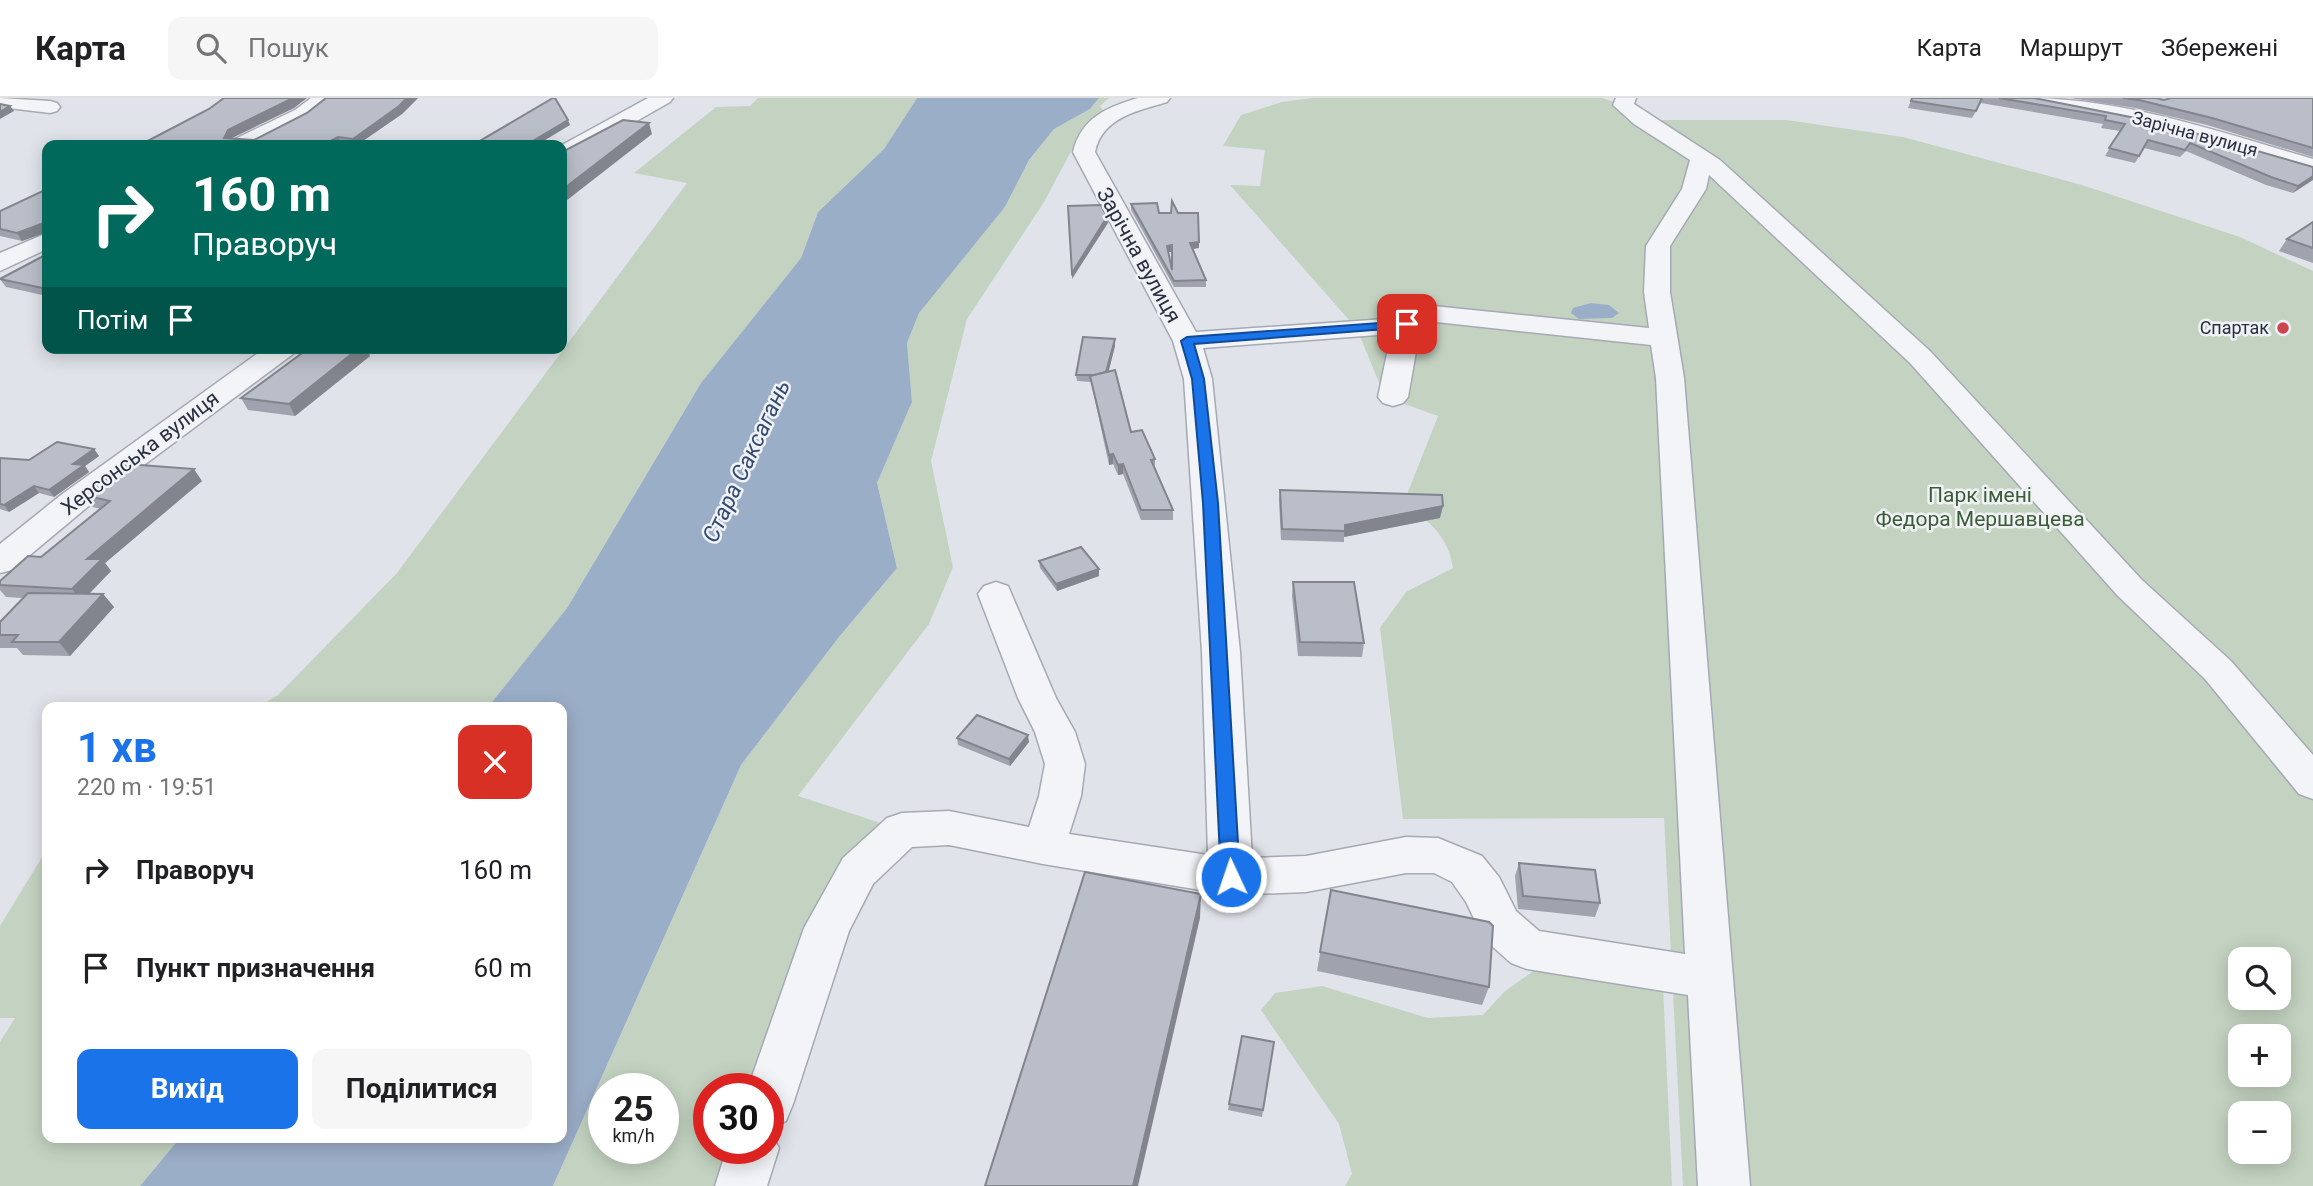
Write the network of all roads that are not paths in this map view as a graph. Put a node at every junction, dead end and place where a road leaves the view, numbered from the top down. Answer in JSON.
{"nodes":[{"id":1,"x":325,"y":98,"type":"edge"},
{"id":2,"x":663,"y":98,"type":"edge"},
{"id":3,"x":1160,"y":98,"type":"edge"},
{"id":4,"x":1626,"y":98,"type":"edge"},
{"id":5,"x":2035,"y":98,"type":"edge"},
{"id":6,"x":0,"y":101,"type":"edge"},
{"id":7,"x":50,"y":107,"type":"dead end"},
{"id":8,"x":251,"y":140,"type":"edge"},
{"id":9,"x":567,"y":151,"type":"edge"},
{"id":10,"x":1702,"y":158,"type":"junction"},
{"id":11,"x":2313,"y":166,"type":"edge"},
{"id":12,"x":42,"y":242,"type":"edge"},
{"id":13,"x":0,"y":263,"type":"edge"},
{"id":14,"x":1407,"y":324,"type":"junction"},
{"id":15,"x":1663,"y":338,"type":"junction"},
{"id":16,"x":1187,"y":341,"type":"junction"},
{"id":17,"x":275,"y":354,"type":"edge"},
{"id":18,"x":1393,"y":397,"type":"dead end"},
{"id":19,"x":0,"y":562,"type":"edge"},
{"id":20,"x":996,"y":594,"type":"dead end"},
{"id":21,"x":2313,"y":783,"type":"edge"},
{"id":22,"x":1044,"y":847,"type":"junction"},
{"id":23,"x":1231,"y":877,"type":"junction"},
{"id":24,"x":1710,"y":978,"type":"junction"},
{"id":25,"x":778,"y":1073,"type":"edge"},
{"id":26,"x":749,"y":1164,"type":"edge"},
{"id":27,"x":741,"y":1186,"type":"edge"},
{"id":28,"x":1724,"y":1186,"type":"edge"}],
"edges":[{"from":1,"to":8,"type":"street"},
{"from":2,"to":9,"type":"street"},
{"from":3,"to":16,"type":"street","name":"Зарічна вулиця"},
{"from":4,"to":10,"type":"street"},
{"from":5,"to":11,"type":"street","name":"Зарічна вулиця"},
{"from":6,"to":7,"type":"street"},
{"from":10,"to":15,"type":"street"},
{"from":10,"to":21,"type":"street"},
{"from":12,"to":13,"type":"street"},
{"from":14,"to":15,"type":"street"},
{"from":14,"to":16,"type":"street"},
{"from":14,"to":18,"type":"street"},
{"from":15,"to":24,"type":"street"},
{"from":16,"to":23,"type":"street","name":"Зарічна вулиця"},
{"from":17,"to":19,"type":"street","name":"Херсонська вулиця"},
{"from":20,"to":22,"type":"street"},
{"from":22,"to":23,"type":"street"},
{"from":22,"to":25,"type":"street"},
{"from":23,"to":24,"type":"street"},
{"from":24,"to":28,"type":"street"},
{"from":26,"to":27,"type":"street"}]}
